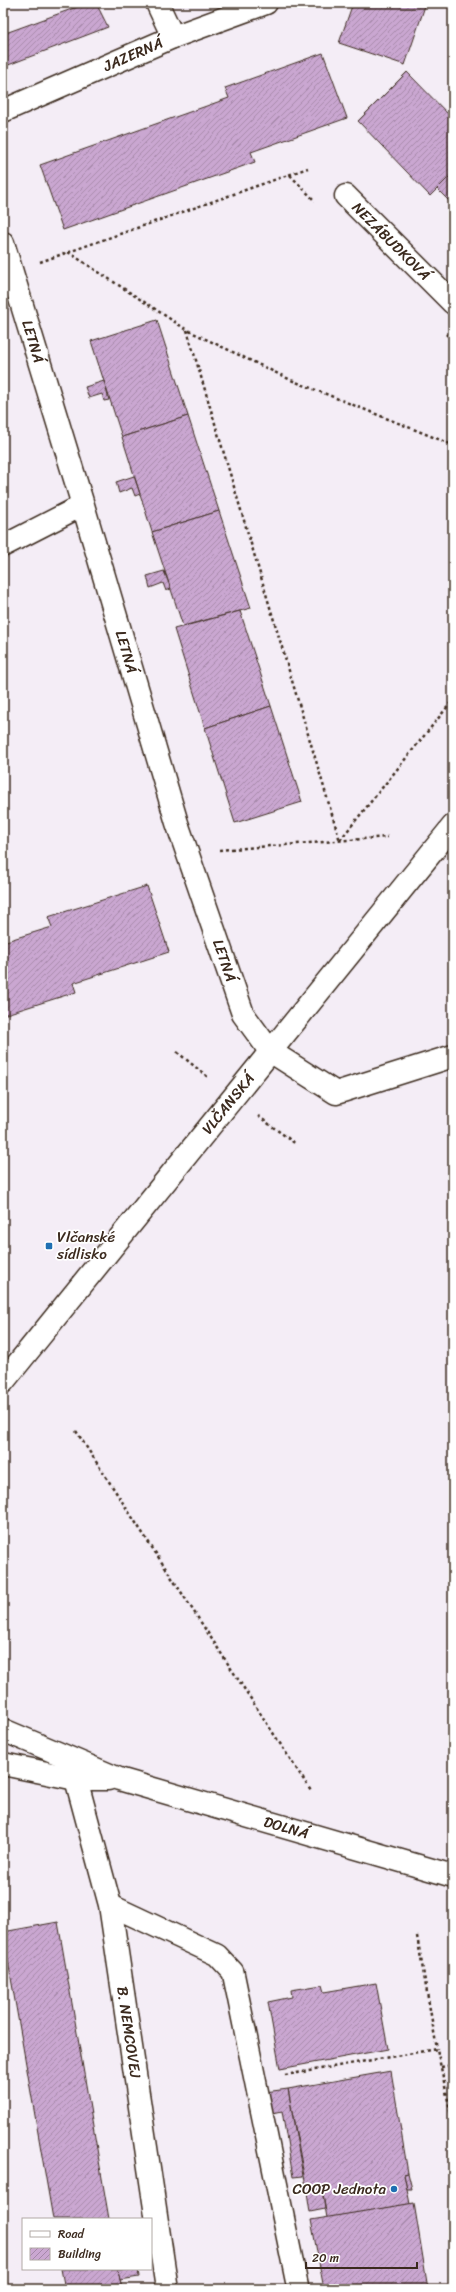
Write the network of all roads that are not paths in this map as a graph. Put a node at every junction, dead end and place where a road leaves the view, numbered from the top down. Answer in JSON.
{"nodes":[{"id":1,"x":157,"y":3,"type":"edge"},
{"id":2,"x":266,"y":3,"type":"edge"},
{"id":3,"x":174,"y":37,"type":"junction"},
{"id":4,"x":3,"y":111,"type":"edge"},
{"id":5,"x":346,"y":196,"type":"dead end"},
{"id":6,"x":3,"y":243,"type":"edge"},
{"id":7,"x":453,"y":303,"type":"edge"},
{"id":8,"x":83,"y":505,"type":"junction"},
{"id":9,"x":3,"y":546,"type":"edge"},
{"id":10,"x":453,"y":826,"type":"edge"},
{"id":11,"x":270,"y":1051,"type":"junction"},
{"id":12,"x":453,"y":1056,"type":"edge"},
{"id":13,"x":3,"y":1382,"type":"edge"},
{"id":14,"x":3,"y":1730,"type":"edge"},
{"id":15,"x":3,"y":1764,"type":"edge"},
{"id":16,"x":76,"y":1779,"type":"junction"},
{"id":17,"x":119,"y":1779,"type":"junction"},
{"id":18,"x":453,"y":1876,"type":"edge"},
{"id":19,"x":110,"y":1904,"type":"junction"},
{"id":20,"x":167,"y":2289,"type":"edge"},
{"id":21,"x":298,"y":2289,"type":"edge"}],
"edges":[{"from":1,"to":3,"type":"street"},
{"from":2,"to":3,"type":"street","name":"JAZERNÁ"},
{"from":3,"to":4,"type":"street","name":"JAZERNÁ"},
{"from":5,"to":7,"type":"street","name":"NEZÁBUDKOVÁ"},
{"from":6,"to":8,"type":"street","name":"LETNÁ"},
{"from":8,"to":9,"type":"lane"},
{"from":8,"to":11,"type":"street","name":"LETNÁ"},
{"from":10,"to":11,"type":"street","name":"VLČANSKÁ"},
{"from":11,"to":12,"type":"street"},
{"from":11,"to":13,"type":"street","name":"VLČANSKÁ"},
{"from":14,"to":17,"type":"street","name":"DOLNÁ"},
{"from":15,"to":16,"type":"street","name":"DOLNÁ"},
{"from":16,"to":17,"type":"street","name":"DOLNÁ"},
{"from":16,"to":19,"type":"street","name":"B. NEMCOVEJ"},
{"from":17,"to":18,"type":"street","name":"DOLNÁ"},
{"from":19,"to":20,"type":"street","name":"B. NEMCOVEJ"},
{"from":19,"to":21,"type":"lane"}]}
